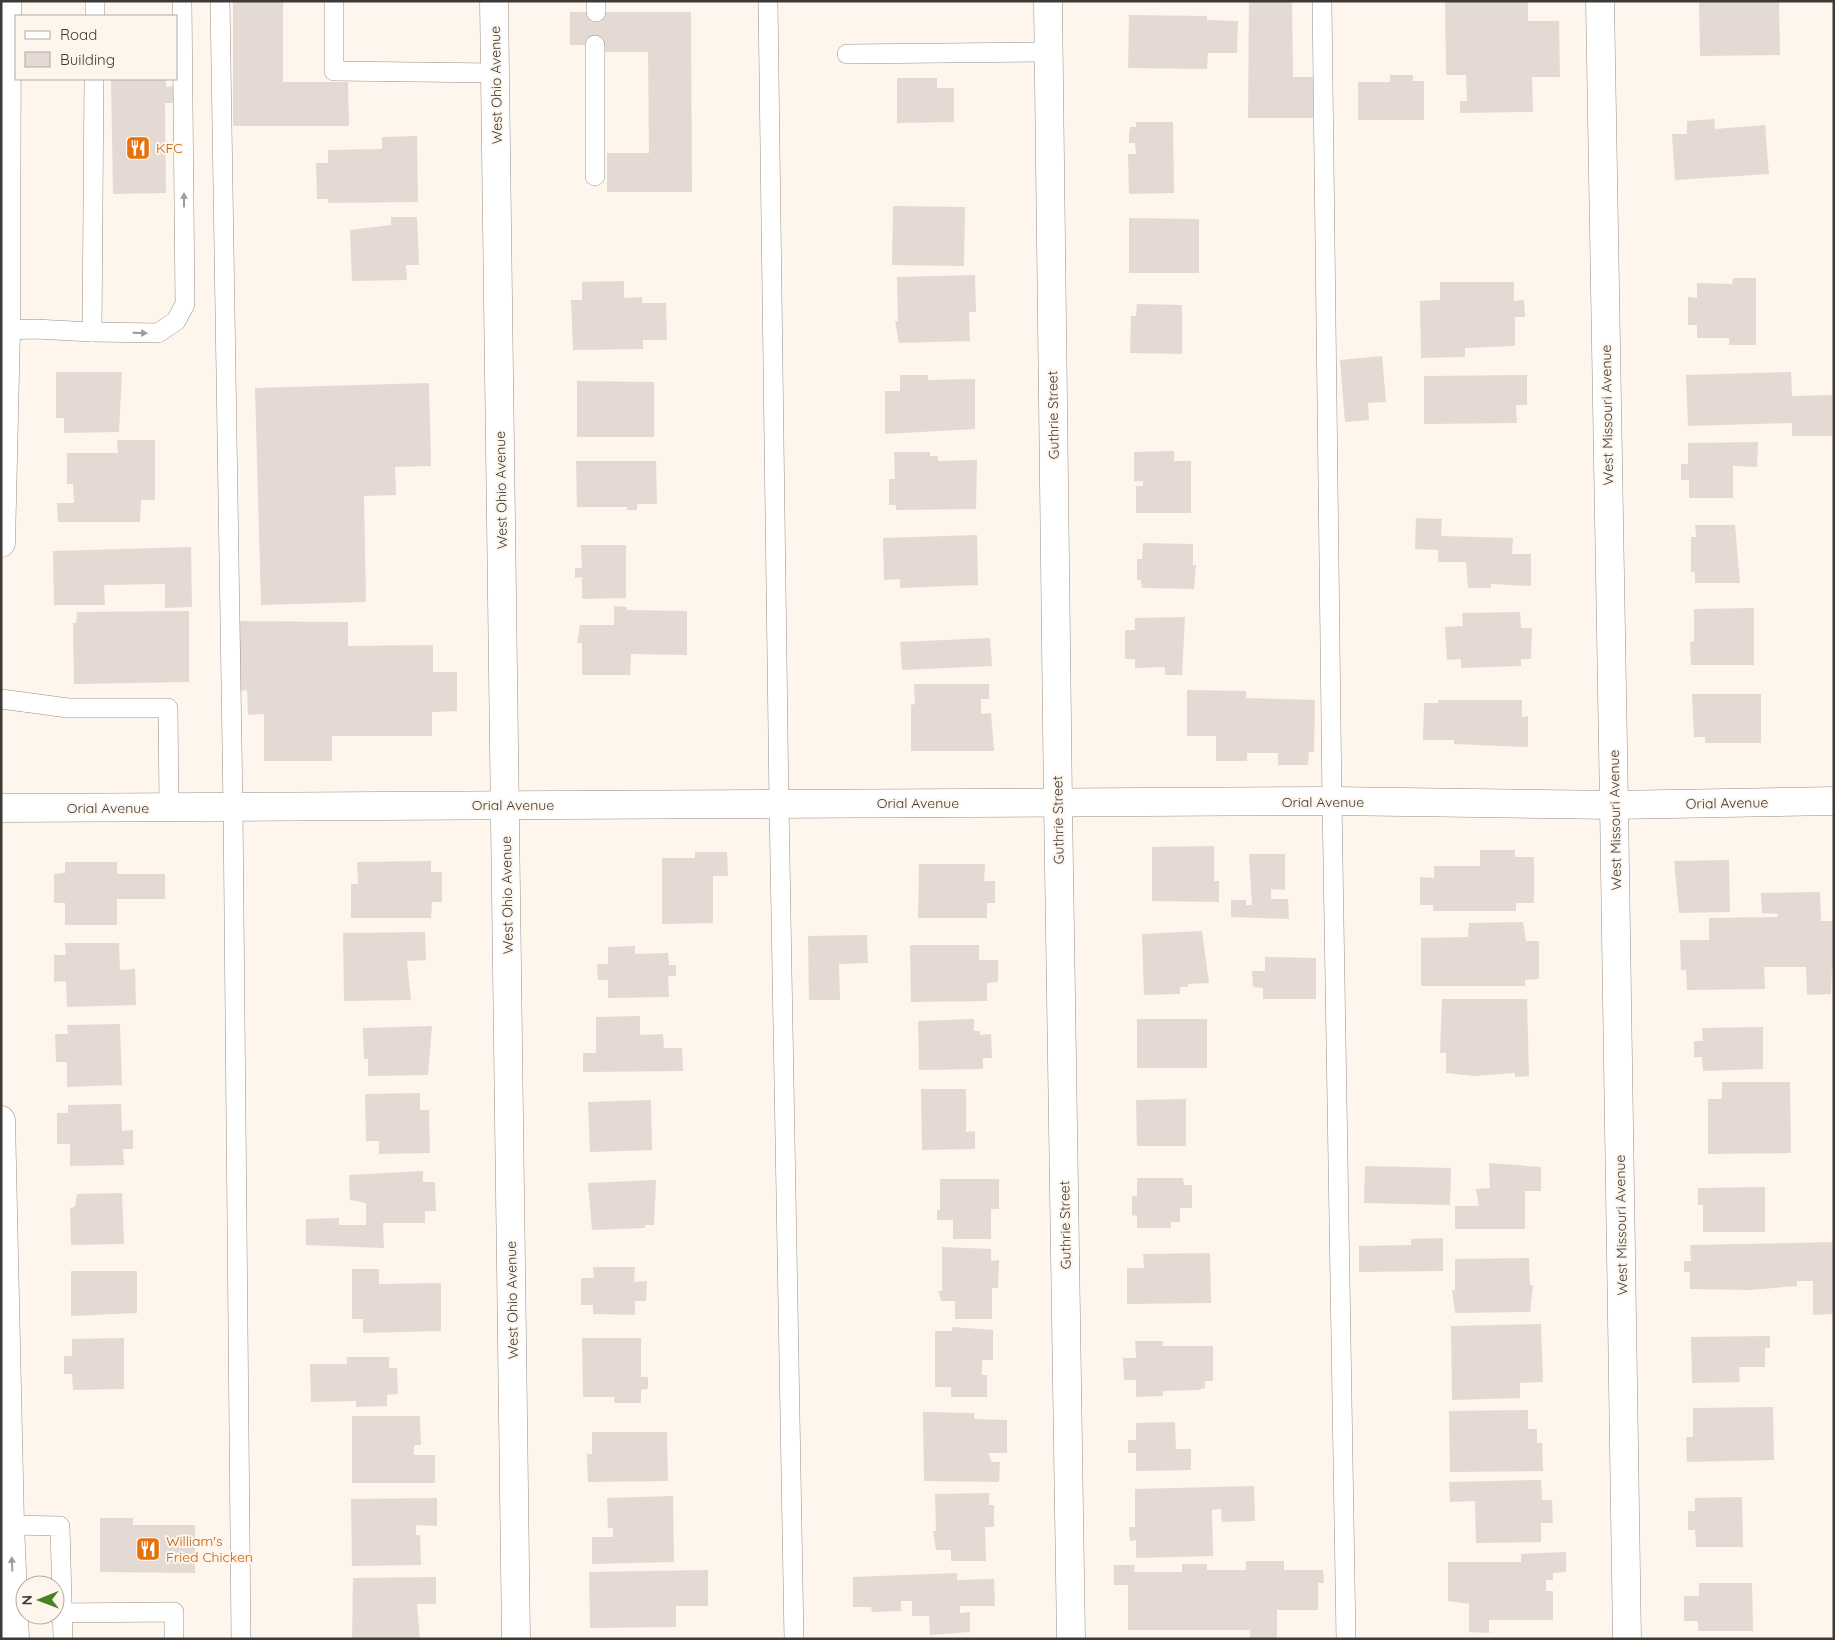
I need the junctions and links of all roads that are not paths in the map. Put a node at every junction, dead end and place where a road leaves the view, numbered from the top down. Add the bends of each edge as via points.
1 (7, 1) edge
2 (95, 1) edge
3 (182, 1) edge
4 (220, 1) edge
5 (334, 1) edge
6 (494, 1) edge
7 (768, 1) edge
8 (1048, 1) edge
9 (1322, 1) edge
10 (1600, 1) edge
11 (95, 15) edge
12 (595, 45) dead end
13 (1049, 52) junction
14 (847, 54) dead end
15 (495, 73) junction
16 (94, 80) edge
17 (595, 176) dead end
18 (6, 330) junction
19 (92, 332) junction
20 (1, 543) edge
21 (1, 699) edge
22 (1332, 801) junction
23 (1834, 801) edge
24 (1058, 803) junction
25 (779, 804) junction
26 (506, 805) junction
27 (1614, 805) junction
28 (169, 807) junction
29 (233, 807) junction
30 (1, 808) edge
31 (1, 1120) edge
32 (10, 1525) junction
33 (59, 1575) edge
34 (15, 1585) edge
35 (65, 1613) edge
36 (61, 1625) edge
37 (63, 1639) edge
38 (174, 1639) edge
39 (241, 1639) edge
40 (516, 1639) edge
41 (794, 1639) edge
42 (1071, 1639) edge
43 (1346, 1639) edge
44 (1627, 1639) edge

1 - 18 street
2 - 11 lane
19 -> 3 lane via 158,333 176,321 185,304
4 - 29 lane
5 - 15 lane via 334,71
6 - 15 street, West Ohio Avenue
7 - 25 lane
8 - 13 street, Guthrie Street
9 - 22 lane
10 - 27 street, West Missouri Avenue
12 - 17 lane
13 - 14 lane
13 - 24 street, Guthrie Street
15 - 26 street, West Ohio Avenue
16 - 19 lane
18 - 19 lane
18 - 20 street
21 - 28 lane via 68,708 168,708
22 - 24 street, Orial Avenue
22 - 27 street, Orial Avenue
22 - 43 lane
23 - 27 street, Orial Avenue
24 - 25 street, Orial Avenue
24 - 42 street, Guthrie Street
25 - 26 street, Orial Avenue
25 - 41 lane
26 - 29 street, Orial Avenue
26 - 40 street, West Ohio Avenue
27 - 44 street, West Missouri Avenue
28 - 29 street, Orial Avenue
28 - 30 street, Orial Avenue
29 - 39 lane
31 - 32 street
32 - 33 lane via 60,1526
34 -> 32 street
35 - 38 lane via 174,1612
36 - 37 lane

